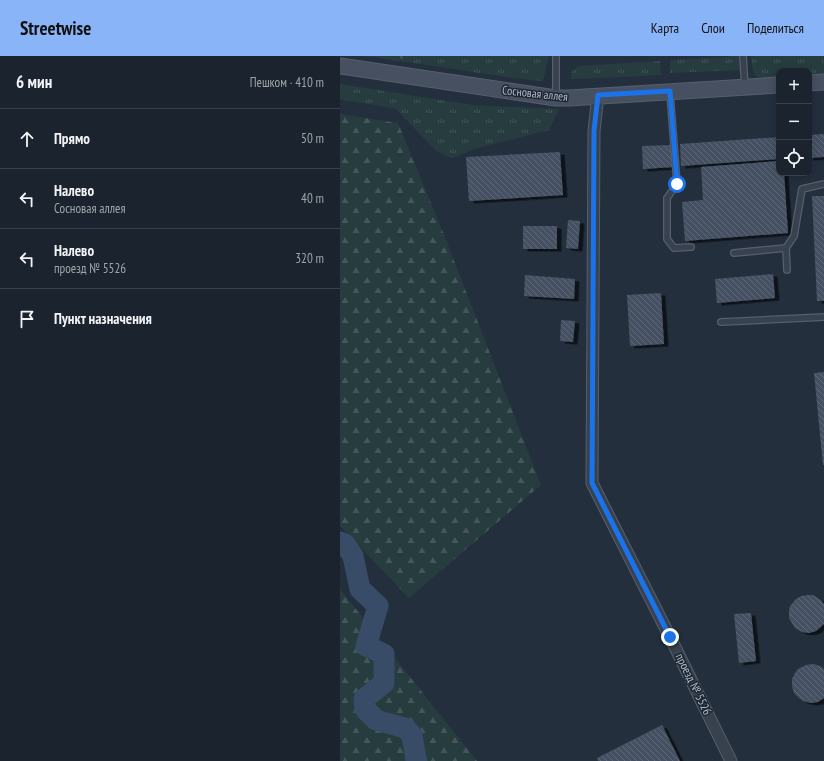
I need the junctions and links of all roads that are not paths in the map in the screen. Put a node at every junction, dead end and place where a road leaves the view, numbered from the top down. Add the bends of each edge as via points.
1 (556, 56) edge
2 (743, 56) edge
3 (340, 66) edge
4 (824, 82) edge
5 (812, 83) edge
6 (776, 85) edge
7 (746, 87) junction
8 (670, 91) junction
9 (598, 95) junction
10 (556, 98) junction
11 (824, 184) edge
12 (691, 247) dead end
13 (786, 248) junction
14 (734, 253) dead end
15 (787, 270) dead end
16 (824, 317) edge
17 (721, 322) dead end
18 (731, 761) edge

1 - 10 lane
2 - 7 lane
3 - 10 main road, Сосновая аллея
4 - 5 main road
6 - 7 main road, Сосновая аллея
7 - 8 main road, Сосновая аллея
8 - 9 main road, Сосновая аллея
8 - 12 lane via 677,184 667,198 667,239 674,248
9 - 10 main road, Сосновая аллея
9 - 18 street, проезд № 5526 via 594,131 592,483
11 - 13 lane via 802,189 794,236
13 - 14 lane
13 - 15 lane
16 - 17 lane

